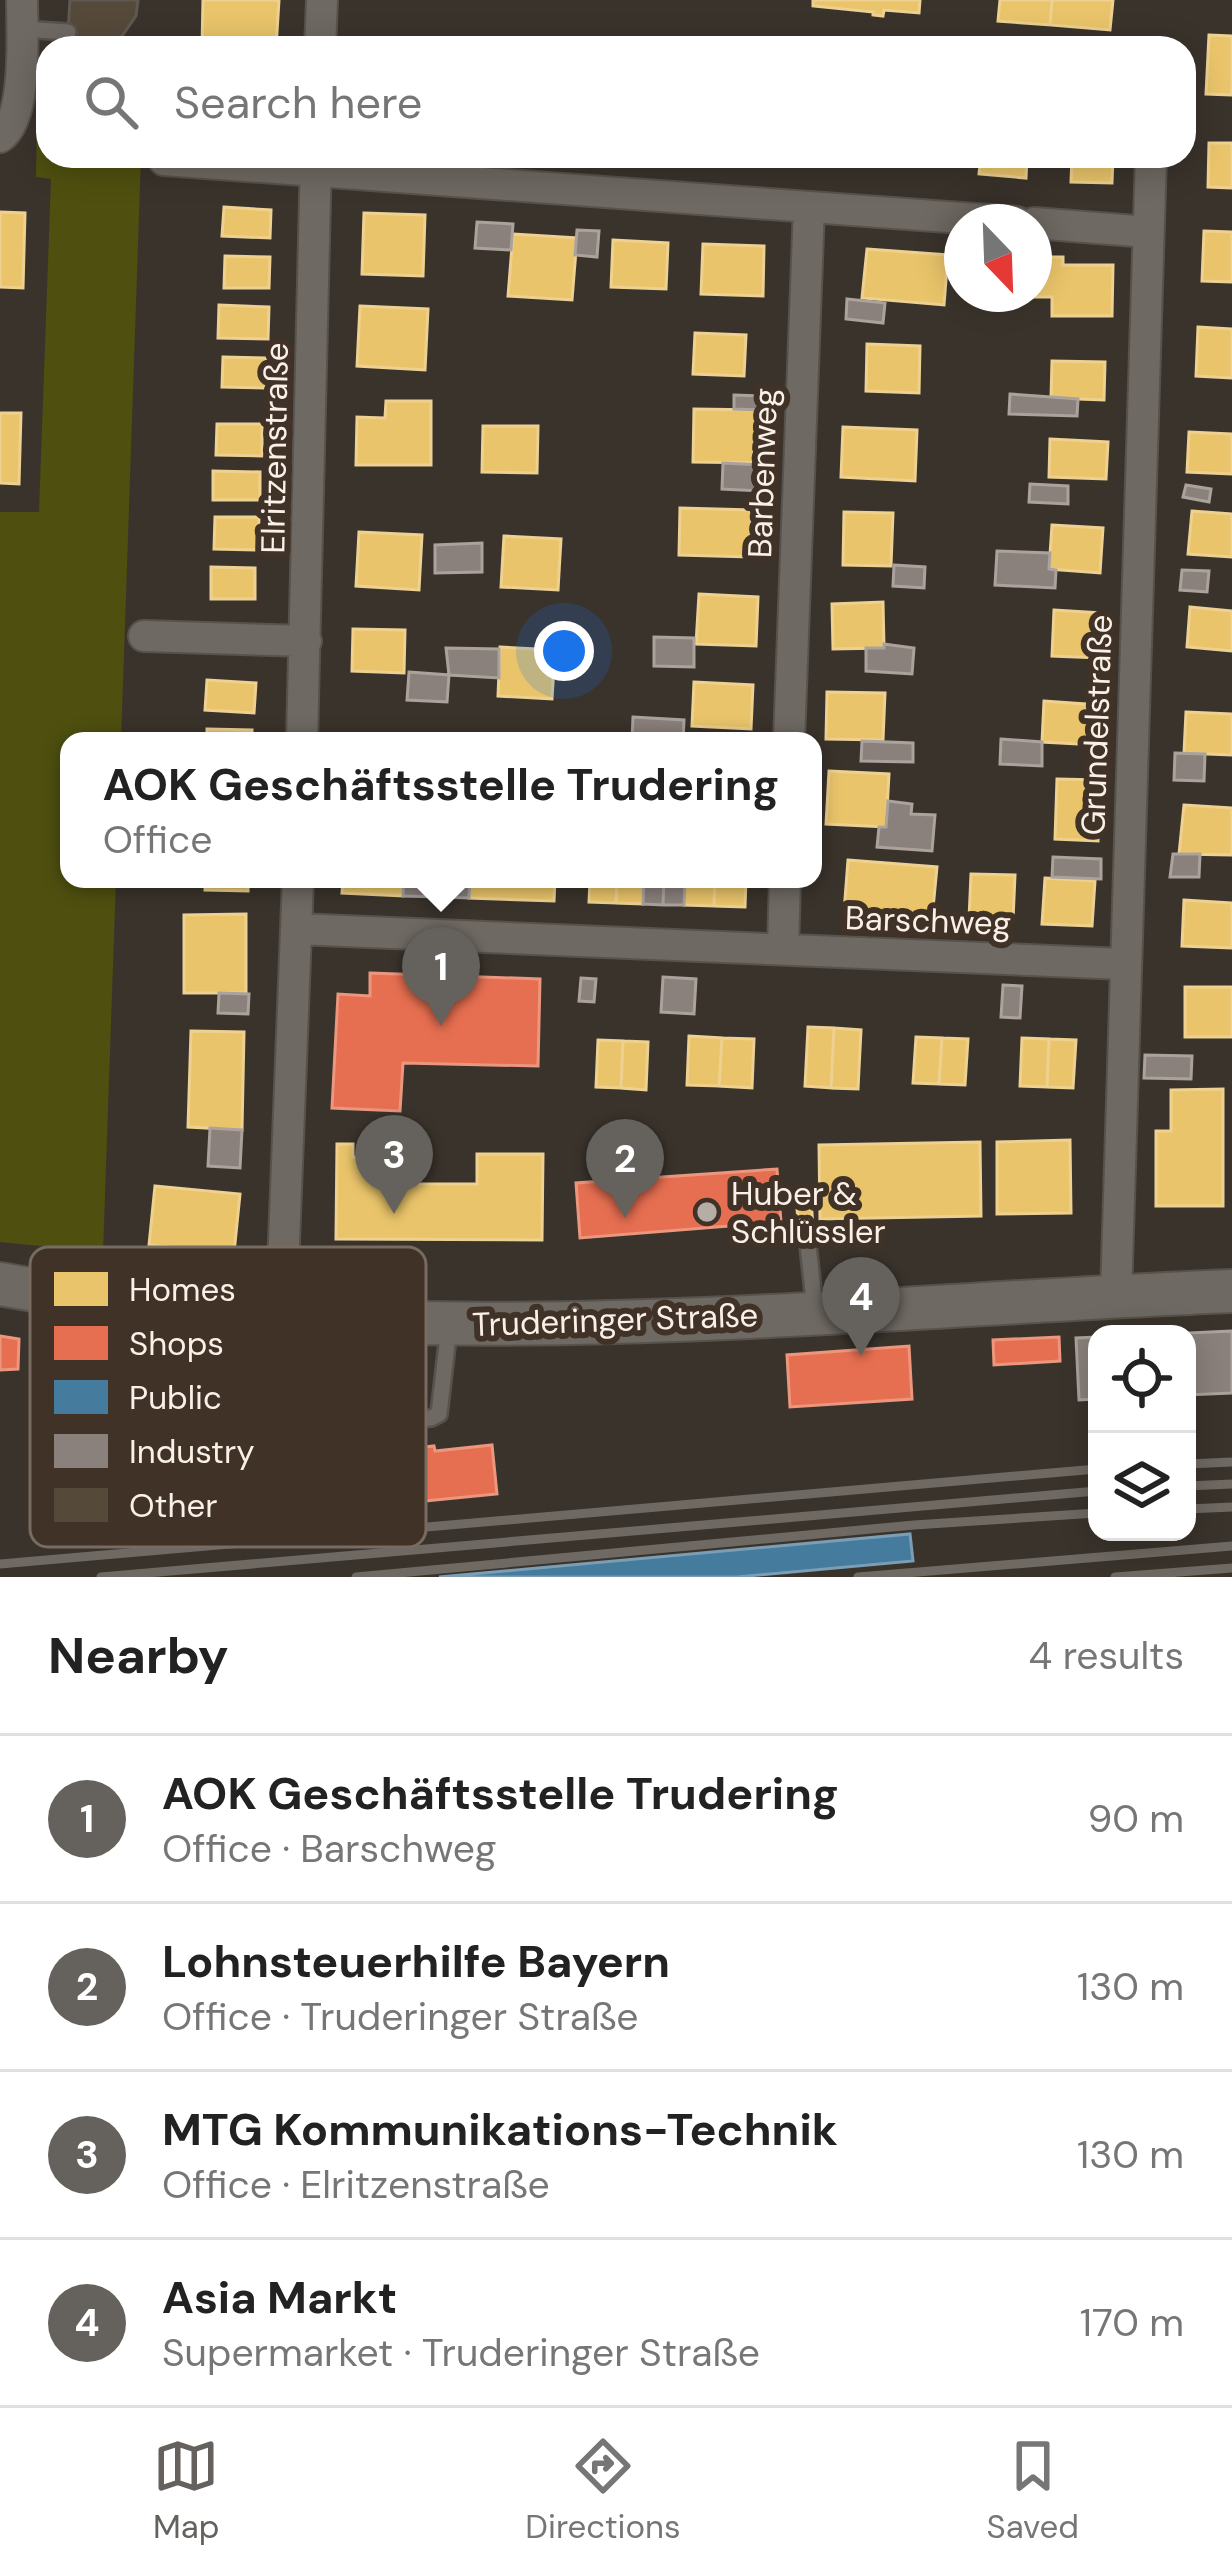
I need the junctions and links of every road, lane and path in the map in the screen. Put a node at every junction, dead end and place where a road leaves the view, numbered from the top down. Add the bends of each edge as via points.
1 (322, 0) edge
2 (22, 14) edge
3 (68, 32) dead end
4 (320, 36) edge
5 (0, 137) edge
6 (316, 168) edge
7 (362, 168) edge
8 (1151, 168) edge
9 (809, 207) junction
10 (944, 217) edge
11 (1052, 224) edge
12 (1148, 232) junction
13 (144, 636) dead end
14 (306, 641) junction
15 (302, 732) edge
16 (789, 732) edge
17 (298, 888) edge
18 (785, 888) edge
19 (297, 929) junction
20 (783, 950) junction
21 (1124, 964) junction
22 (806, 1227) dead end
23 (283, 1247) edge
24 (0, 1284) edge
25 (30, 1290) edge
26 (1232, 1291) edge
27 (1116, 1296) junction
28 (816, 1312) junction
29 (426, 1323) edge
30 (449, 1324) junction
31 (426, 1418) edge

1 - 4 street
2 - 3 lane
2 - 5 street via 18,115
6 - 14 street, Elritzenstraße
7 - 9 street
8 - 12 street, Grundelstraße
9 - 10 street
9 - 16 street, Barbenweg
11 - 12 street
12 - 21 street, Grundelstraße
13 - 14 street
14 - 15 street, Elritzenstraße
17 - 19 street
18 - 20 street
19 - 20 street, Barschweg
19 - 23 street
20 - 21 street, Barschweg
21 - 27 street, Grundelstraße
22 - 28 lane
24 - 25 street, Truderinger Straße
26 - 27 street, Truderinger Straße
27 - 28 street, Truderinger Straße
28 - 30 street, Truderinger Straße
29 - 30 street, Truderinger Straße
30 - 31 lane via 440,1414

